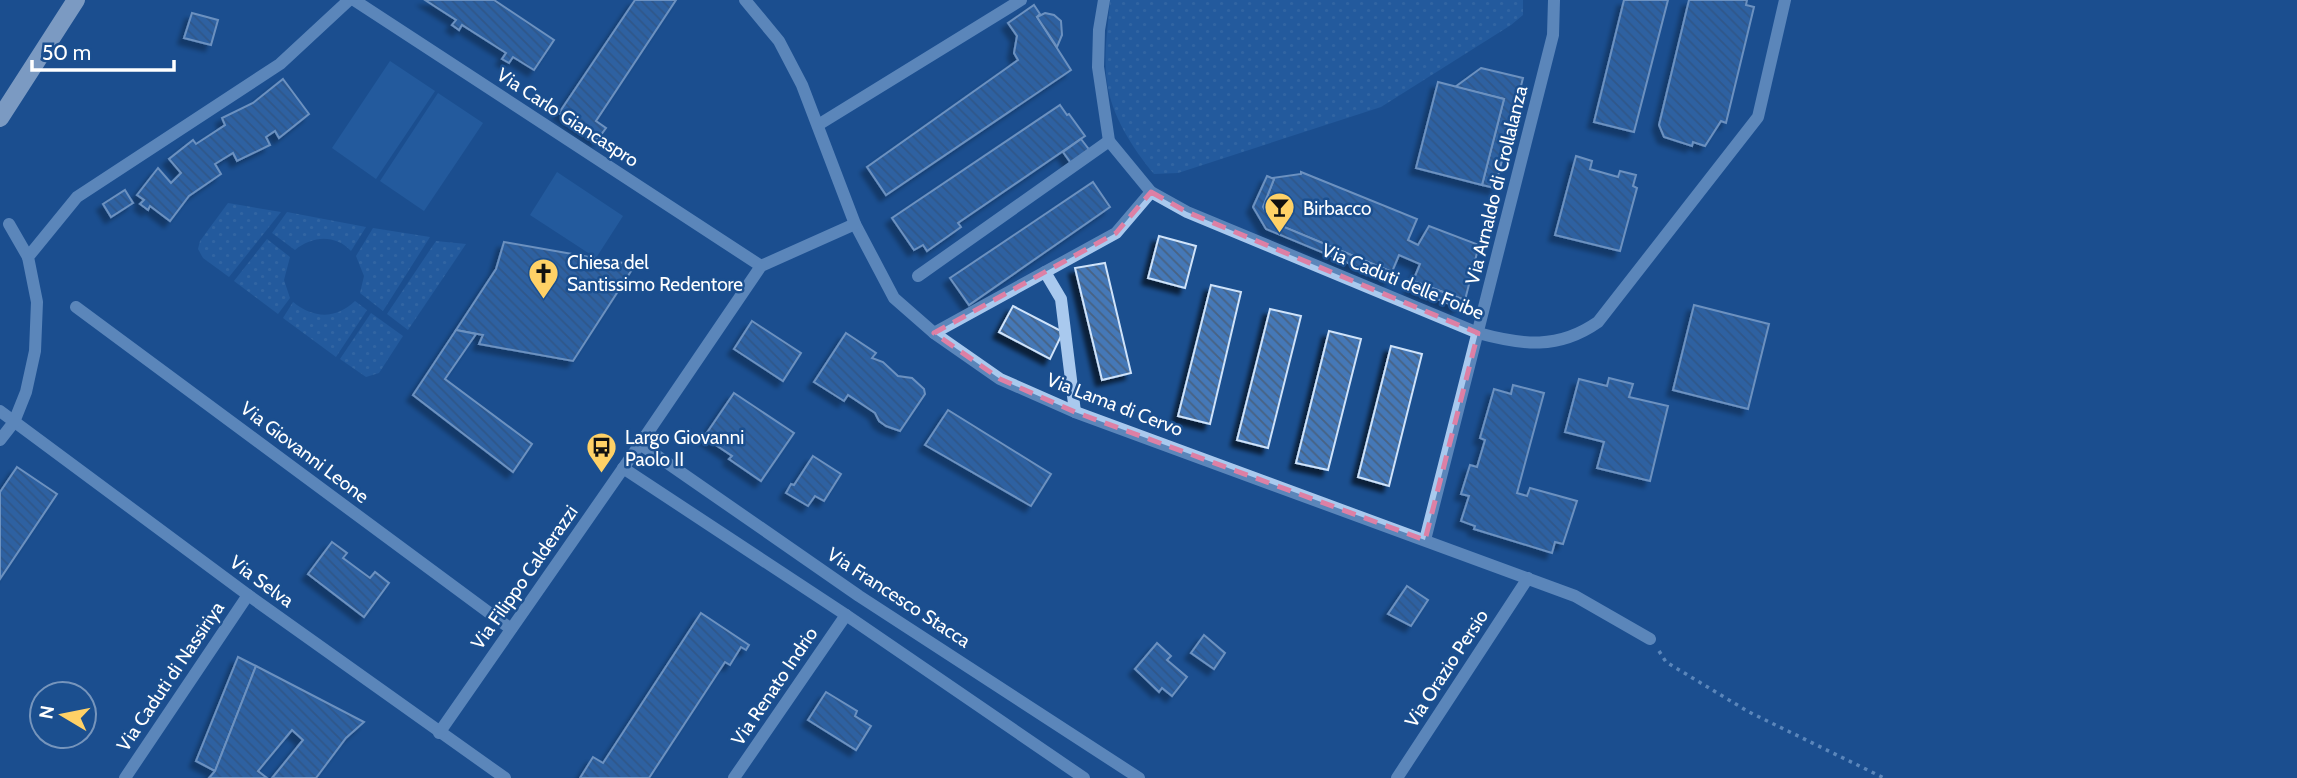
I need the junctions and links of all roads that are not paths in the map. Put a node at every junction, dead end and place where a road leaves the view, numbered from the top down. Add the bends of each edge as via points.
1 (76, 0) edge
2 (352, 0) edge
3 (745, 0) edge
4 (1021, 0) edge
5 (1104, 0) edge
6 (1554, 0) edge
7 (1785, 0) edge
8 (0, 118) edge
9 (818, 125) junction
10 (1109, 142) junction
11 (1151, 192) junction
12 (9, 224) dead end
13 (855, 224) junction
14 (28, 257) junction
15 (761, 265) junction
16 (1045, 272) junction
17 (918, 276) dead end
18 (76, 307) dead end
19 (934, 333) junction
20 (1478, 333) junction
21 (0, 411) edge
22 (1075, 412) junction
23 (14, 422) junction
24 (0, 440) edge
25 (640, 444) junction
26 (623, 468) junction
27 (1425, 540) junction
28 (1528, 578) junction
29 (248, 595) junction
30 (846, 615) junction
31 (511, 629) junction
32 (1650, 639) road end
33 (439, 733) junction
34 (1080, 777) edge
35 (125, 778) edge
36 (505, 778) edge
37 (734, 778) edge
38 (1139, 778) edge
39 (1397, 778) edge

1 - 8 main road
2 - 14 street via 280,64 77,197
2 - 15 street, Via Carlo Giancaspro
3 - 9 street, Via Lama di Cervo via 779,41
4 - 9 street
5 - 10 street via 1098,67
6 - 20 street, Via Arnaldo di Crollalanza via 1553,35
7 - 20 street, Via Caduti delle Foibe via 1758,117 1598,322 1583,333 1546,344
9 - 13 street, Via Lama di Cervo
10 - 11 street, Via Caduti delle Foibe
10 - 17 street
11 - 16 street via 1116,233
11 - 20 street, Via Caduti delle Foibe via 1187,212
12 - 14 street
13 - 15 street
13 - 19 street, Via Lama di Cervo via 894,298
14 - 23 street via 37,302 35,351
15 - 25 street
16 - 19 street
16 - 22 street via 1061,299
18 - 31 street, Via Giovanni Leone
19 - 22 street, Via Lama di Cervo via 1000,379
20 - 27 street, Via Arnaldo di Crollalanza
21 - 23 street, Via Selva
22 - 27 street, Via Lama di Cervo
23 - 24 street
23 - 29 street, Via Selva
25 - 26 street, Via Filippo Calderazzi
25 - 38 street, Via Francesco Stacca via 859,596
26 - 30 street
26 - 31 street, Via Filippo Calderazzi
27 - 28 street, Via Lama di Cervo
28 - 32 street, Via Lama di Cervo via 1574,596
28 - 39 street, Via Orazio Persio
29 - 33 street, Via Selva
29 - 35 street, Via Caduti di Nassiriya
30 - 34 street
30 - 37 street, Via Renato Indrio
31 - 33 street, Via Filippo Calderazzi
33 - 36 street, Via Selva

